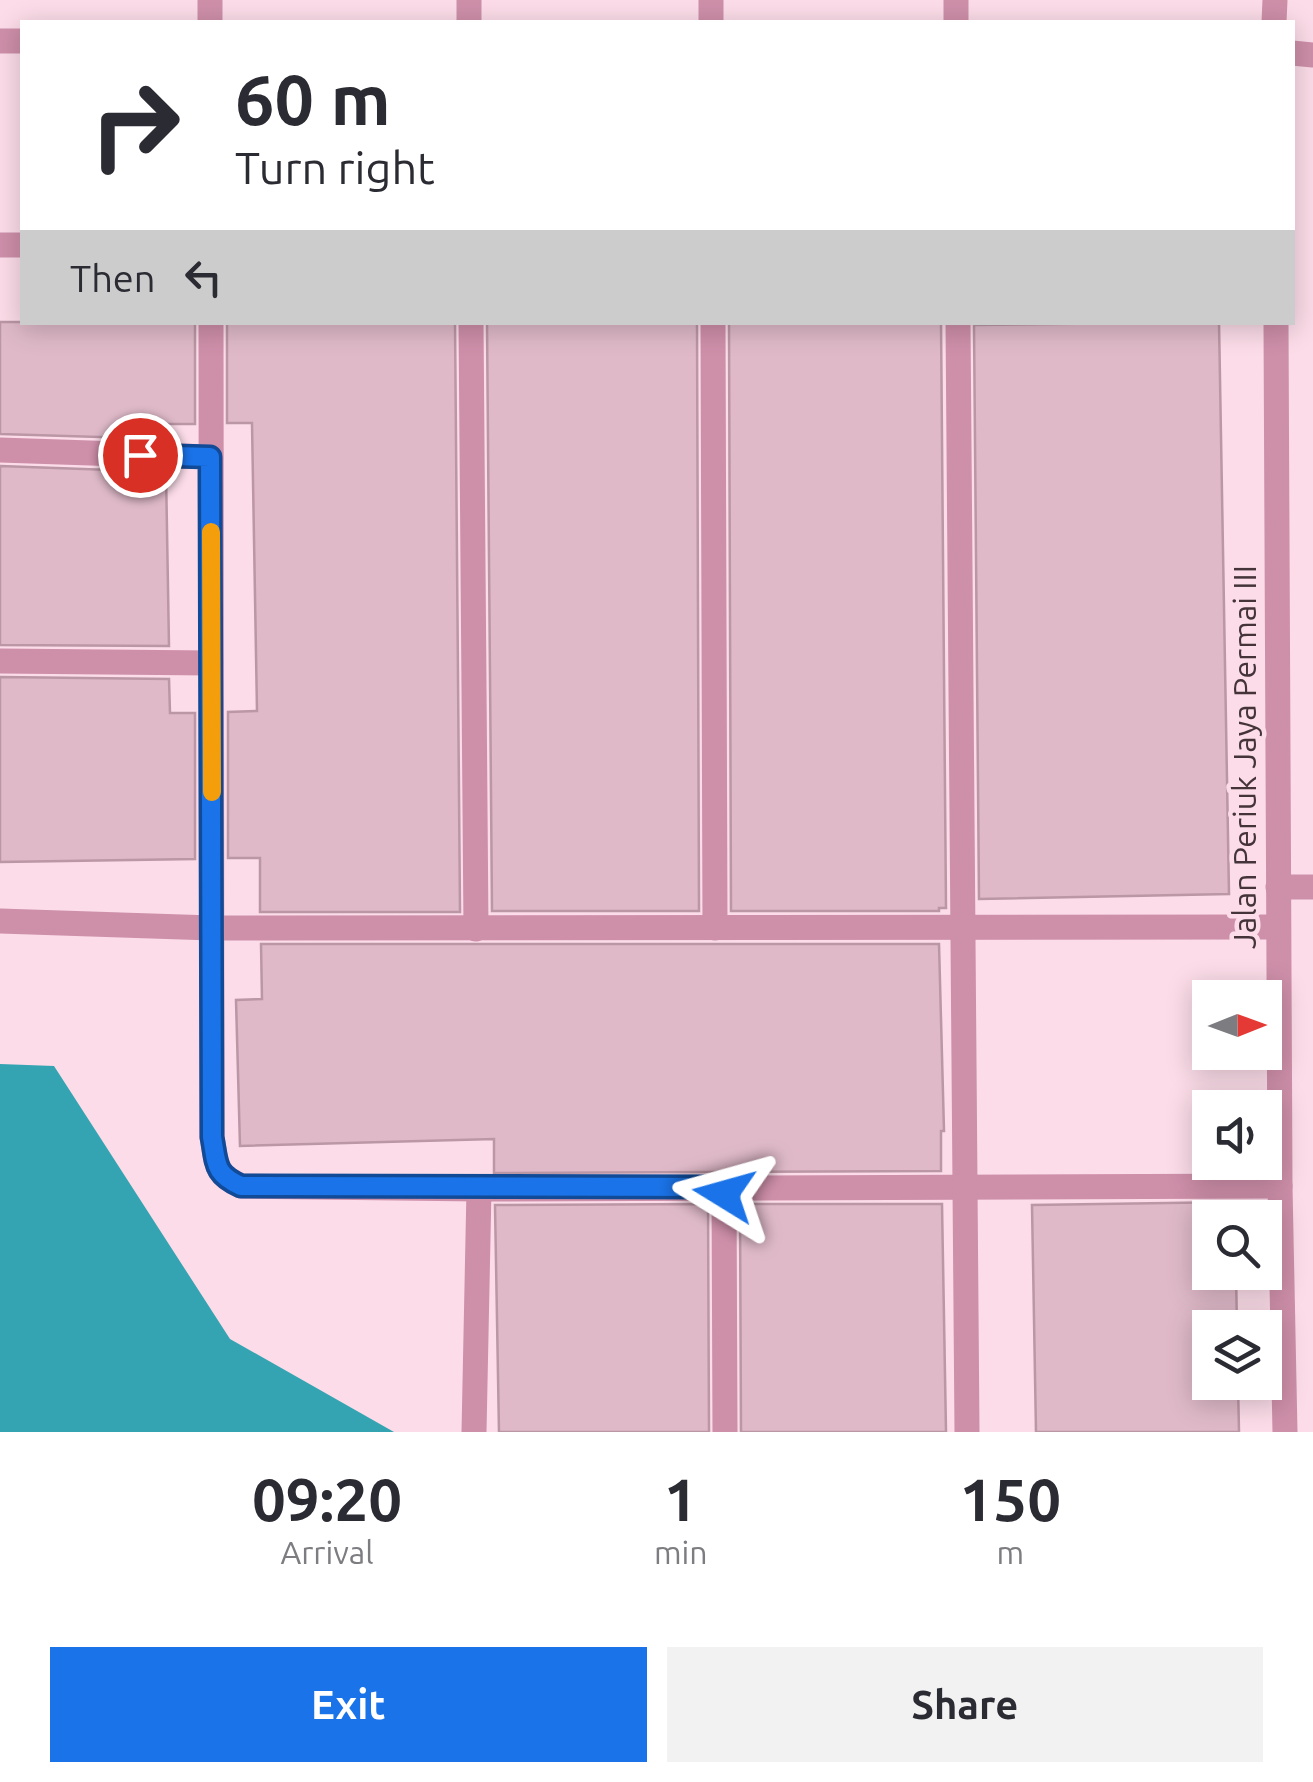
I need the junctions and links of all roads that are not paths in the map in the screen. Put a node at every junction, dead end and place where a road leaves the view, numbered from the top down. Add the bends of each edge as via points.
1 (210, 325) edge
2 (471, 325) edge
3 (713, 325) edge
4 (958, 325) edge
5 (1276, 325) edge
6 (0, 450) edge
7 (210, 457) junction
8 (0, 661) edge
9 (211, 662) junction
10 (1278, 887) junction
11 (1313, 887) edge
12 (0, 921) edge
13 (1278, 927) junction
14 (212, 928) junction
15 (476, 928) junction
16 (716, 928) junction
17 (962, 928) junction
18 (1280, 1186) junction
19 (724, 1187) junction
20 (964, 1187) junction
21 (479, 1188) junction
22 (474, 1432) edge
23 (725, 1432) edge
24 (967, 1432) edge
25 (1285, 1432) edge

1 - 7 street
2 - 15 street
3 - 16 street
4 - 17 street
5 - 10 street, Jalan Periuk Jaya Permai III
6 - 7 street
7 - 9 street
8 - 9 street
9 - 14 street
10 - 11 street
10 - 13 street, Jalan Periuk Jaya Permai III
12 - 14 street
13 - 17 street
13 - 18 street, Jalan Periuk Jaya Permai III
14 - 15 street
14 - 21 street via 212,1137 226,1180 241,1186
15 - 16 street
16 - 17 street
17 - 20 street
18 - 20 street
18 - 25 street, Jalan Periuk Jaya Permai III
19 - 20 street
19 - 21 street
19 - 23 street
20 - 24 street
21 - 22 street

